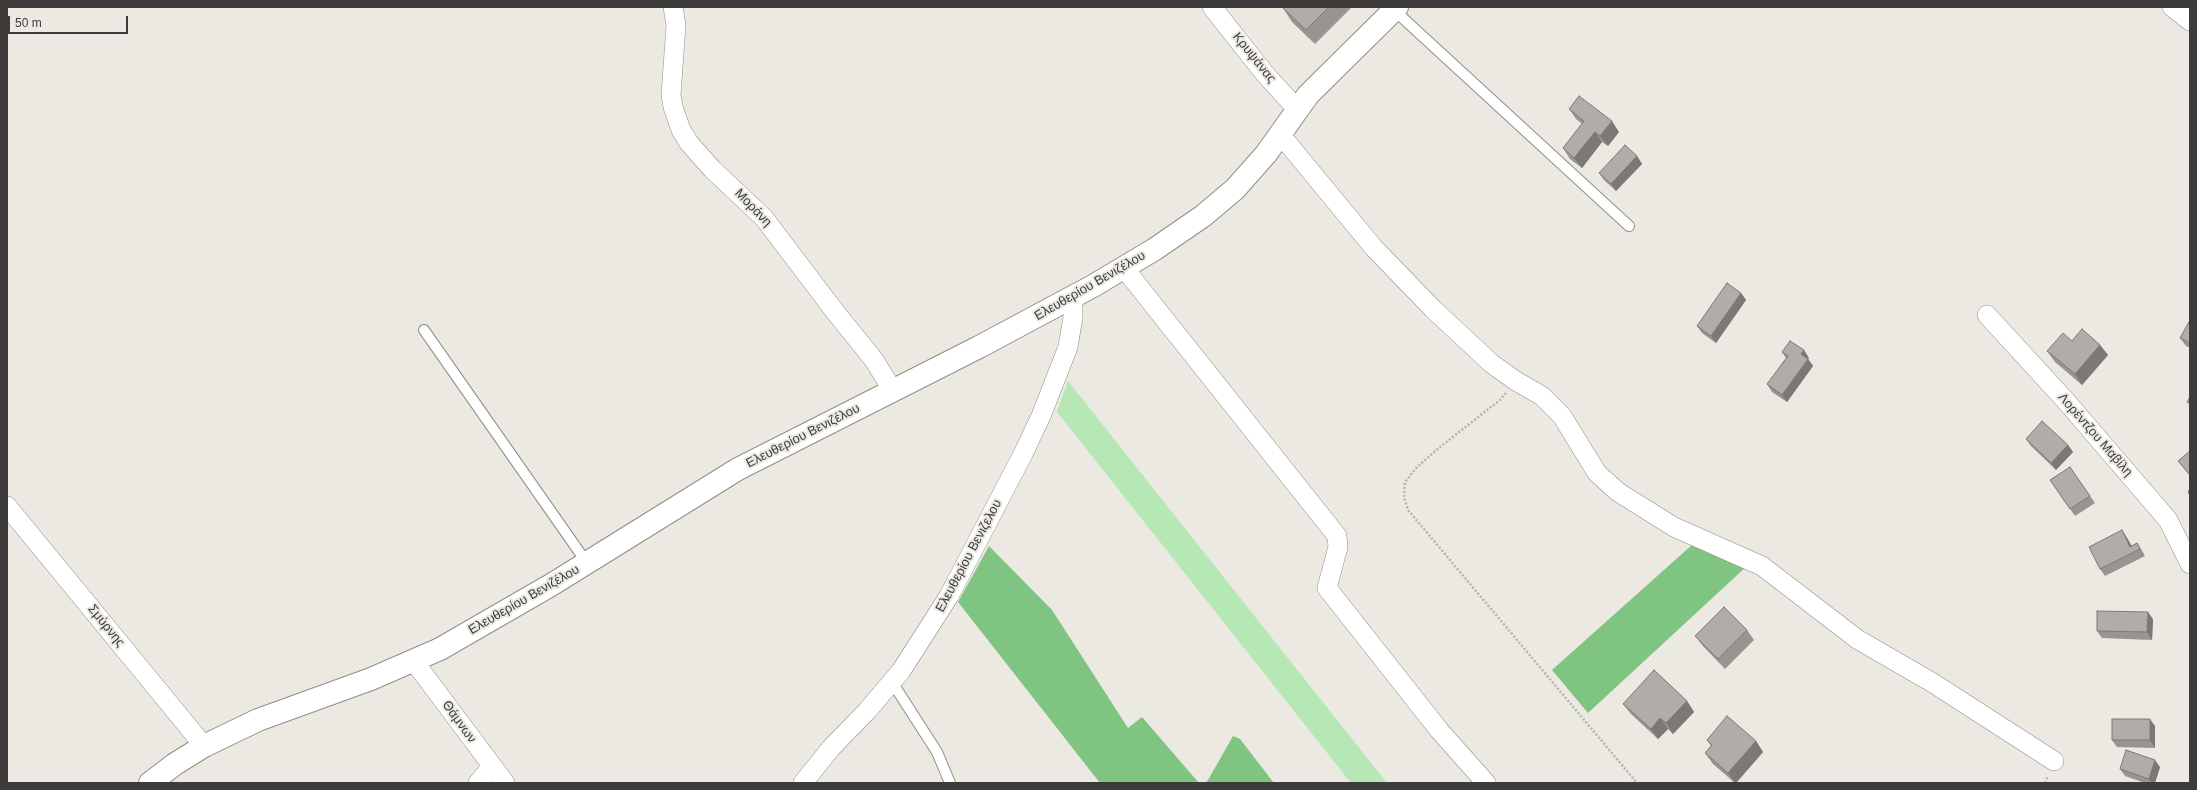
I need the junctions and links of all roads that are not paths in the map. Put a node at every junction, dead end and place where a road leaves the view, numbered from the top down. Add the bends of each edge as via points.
1 (673, 7) edge
2 (1212, 7) edge
3 (2172, 7) edge
4 (1395, 8) edge
5 (2190, 21) edge
6 (1297, 109) junction
7 (1280, 134) junction
8 (1629, 226) dead end
9 (1124, 268) junction
10 (1073, 296) junction
11 (1987, 315) dead end
12 (424, 330) dead end
13 (894, 391) junction
14 (7, 506) edge
15 (587, 563) junction
16 (2190, 564) edge
17 (414, 660) junction
18 (892, 682) junction
19 (204, 746) junction
20 (2054, 761) dead end
21 (492, 766) junction
22 (150, 783) edge
23 (478, 783) edge
24 (505, 783) edge
25 (803, 783) edge
26 (950, 783) edge
27 (1486, 783) edge

1 - 13 street, Μοράνη via 676,26 671,95 681,130 712,169 764,218 874,360
2 - 6 street, Κρυψάνας via 1265,74
3 - 5 street
4 - 6 main road, Ελευθερίου Βενιζέλου via 1321,80
4 - 8 lane
6 - 7 main road, Ελευθερίου Βενιζέλου
7 - 9 main road, Ελευθερίου Βενιζέλου via 1258,165 1222,201 1180,233
7 - 20 street via 1374,248 1461,336 1492,364 1542,396 1562,416 1597,473 1618,492 1674,527 1762,566 1857,639 1933,683
9 - 10 main road, Ελευθερίου Βενιζέλου
9 - 27 street via 1337,536 1338,547 1327,588 1440,730
10 - 13 main road, Ελευθερίου Βενιζέλου
10 - 18 street, Ελευθερίου Βενιζελου via 1073,317 1068,347 1023,454 949,596 917,649
11 - 16 street, Λορέντζου Μαβίλη via 2066,400 2168,520
12 - 15 lane
13 - 15 main road, Ελευθερίου Βενιζέλου via 738,469
14 - 19 street, Σμύρνης
15 - 17 main road, Ελευθερίου Βενιζέλου via 454,641
17 - 19 main road, Ελευθερίου Βενιζέλου via 371,679 258,720
17 - 21 street, Θάμνων
18 - 25 street, Ελευθερίου Βενιζελου via 851,730 831,748
18 - 26 lane via 937,752
19 - 22 main road, Ελευθερίου Βενιζέλου
21 - 23 street
21 - 24 street, Θάμνων

